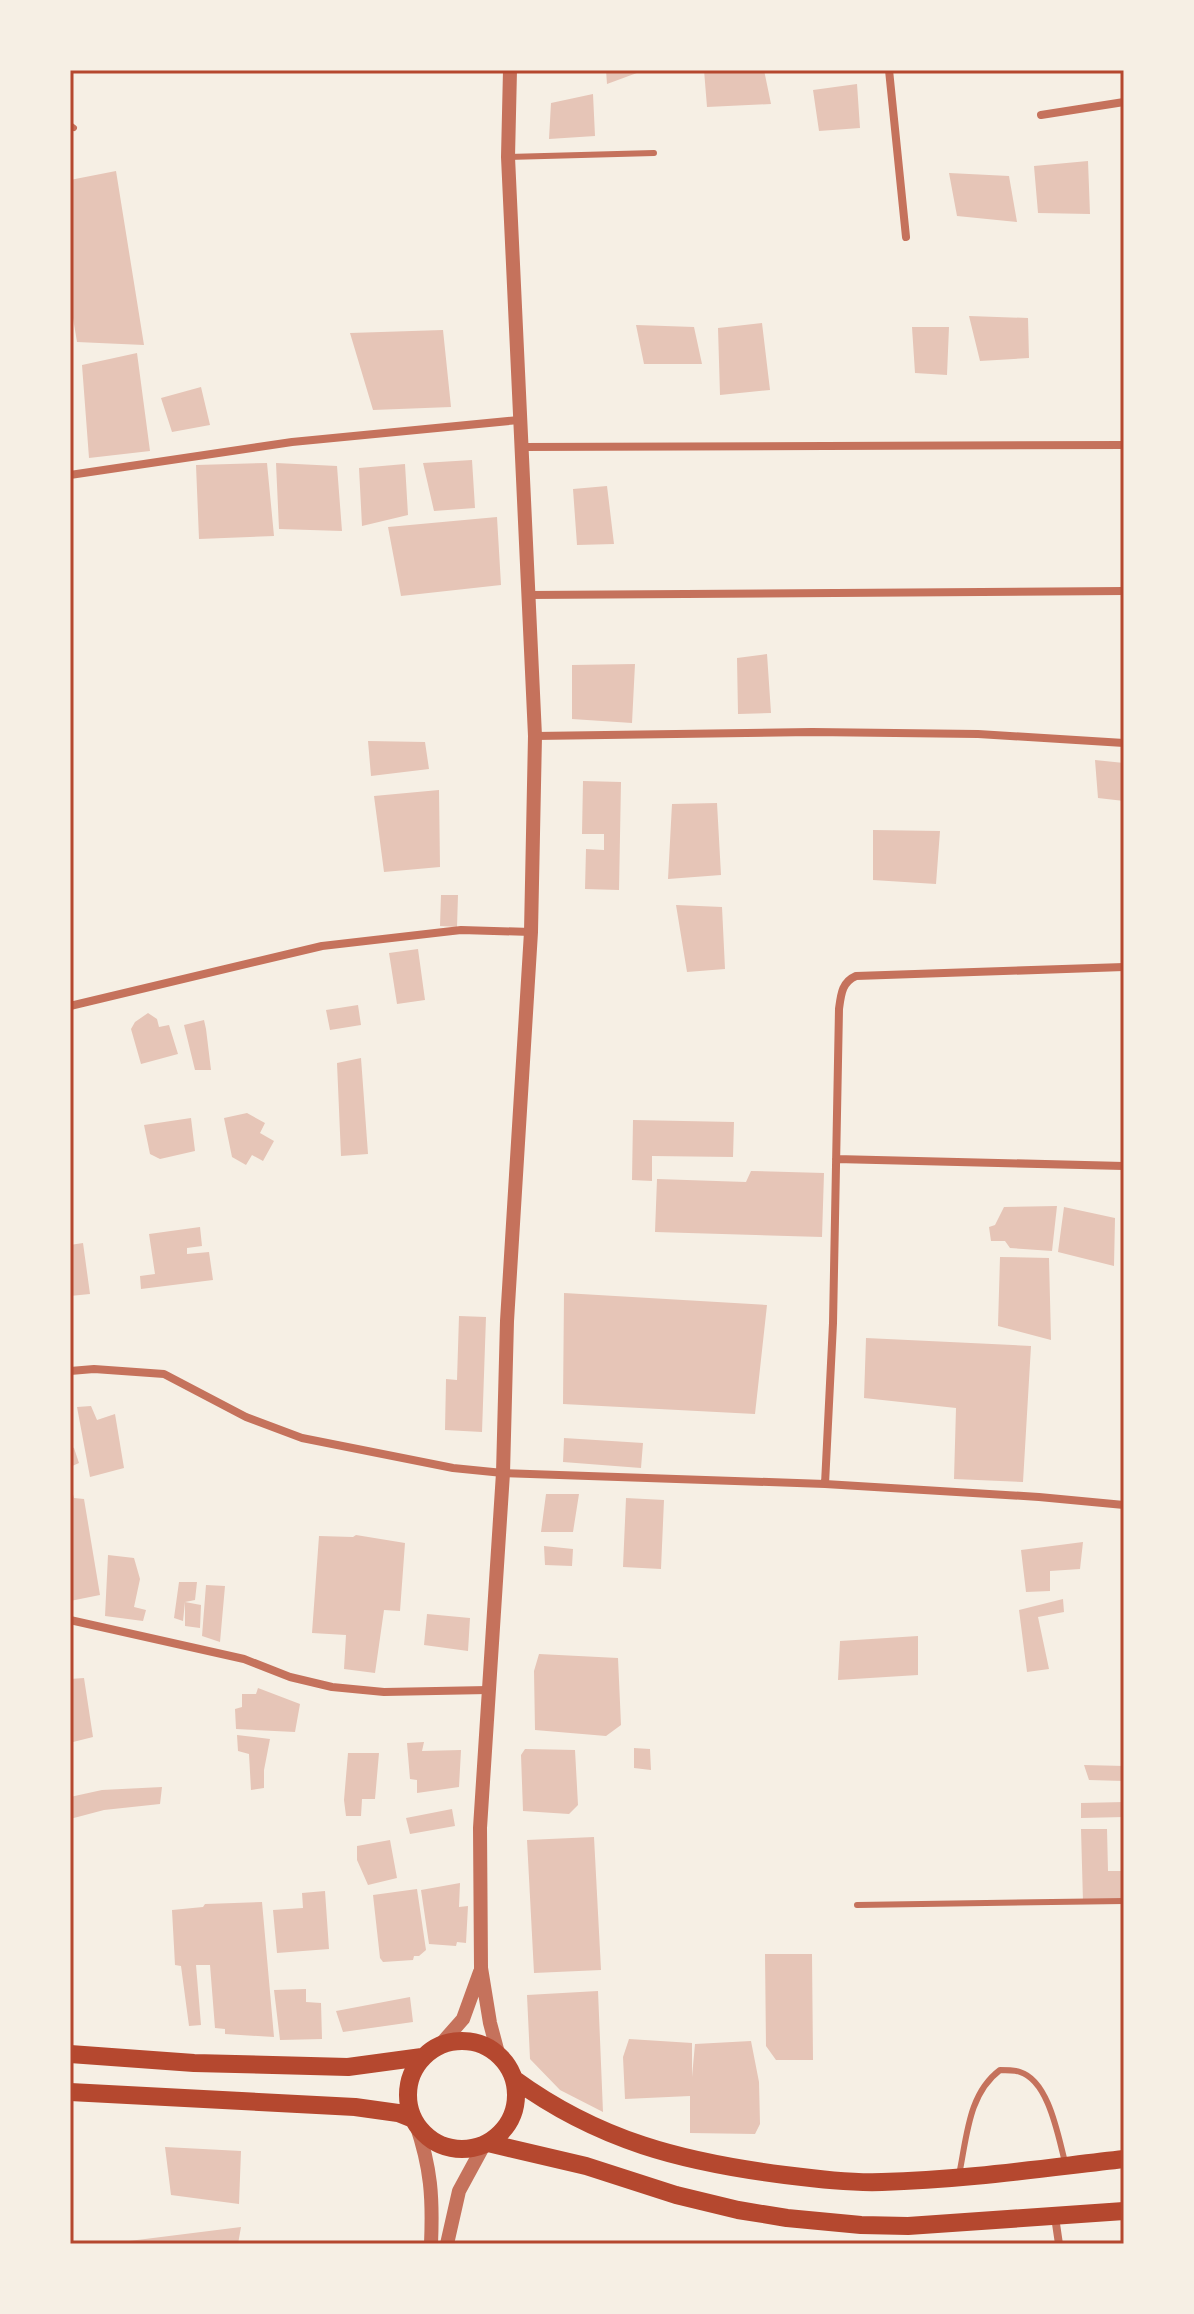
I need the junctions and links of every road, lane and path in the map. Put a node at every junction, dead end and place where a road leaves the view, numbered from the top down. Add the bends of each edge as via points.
1 (510, 70) edge
2 (889, 70) edge
3 (1124, 102) edge
4 (1041, 115) dead end
5 (654, 153) dead end
6 (508, 157) junction
7 (906, 237) dead end
8 (519, 420) junction
9 (1124, 445) edge
10 (522, 447) junction
11 (70, 475) edge
12 (1124, 591) edge
13 (528, 595) junction
14 (535, 736) junction
15 (1124, 743) edge
16 (531, 932) junction
17 (1124, 967) edge
18 (70, 1006) edge
19 (836, 1159) junction
20 (1124, 1166) edge
21 (70, 1371) edge
22 (503, 1473) junction
23 (825, 1484) junction
24 (1124, 1505) edge
25 (70, 1620) edge
26 (488, 1690) junction
27 (1124, 1901) edge
28 (857, 1905) dead end
29 (481, 1968) junction
30 (441, 2044) junction
31 (498, 2053) junction
32 (70, 2054) edge
33 (422, 2057) junction
34 (514, 2079) junction
35 (70, 2092) edge
36 (414, 2122) junction
37 (486, 2144) junction
38 (1124, 2159) edge
39 (1066, 2165) junction
40 (958, 2176) junction
41 (1124, 2211) edge
42 (1055, 2216) junction
43 (431, 2244) edge
44 (447, 2244) edge
45 (1059, 2244) edge

1 - 6 street
2 - 7 street
3 - 4 street
5 - 6 lane
6 - 8 street
8 - 10 street
8 - 11 street via 292,442
9 - 10 street
10 - 13 street
12 - 13 street
13 - 14 street
14 - 15 street via 812,732
14 - 16 street
16 - 18 street via 461,930 322,946
16 - 22 street
17 - 19 street via 848,980 839,1009
19 - 20 street
19 - 23 street
21 - 22 street via 164,1374 246,1417 302,1438
22 - 23 street
22 - 26 street
23 - 24 street
25 - 26 street via 244,1659 332,1687
26 - 29 street via 480,1828
27 - 28 lane
29 - 30 street via 467,2011
29 - 31 street
30 - 31 main road via 471,2041
30 - 33 main road
31 - 34 main road
32 - 33 main road via 348,2067
33 - 36 main road via 407,2093
34 - 37 main road via 517,2094 509,2122
34 - 40 main road via 610,2135 693,2161 842,2180
35 - 36 main road via 355,2107 398,2113
36 - 37 main road via 446,2147
36 - 43 street via 430,2168
37 - 42 main road via 586,2166 676,2195 787,2218 908,2226
37 - 44 street via 459,2191
38 - 39 main road
39 - 40 main road
39 - 40 lane via 1046,2098 1022,2072 1000,2070 976,2097
41 - 42 main road
42 - 45 street

